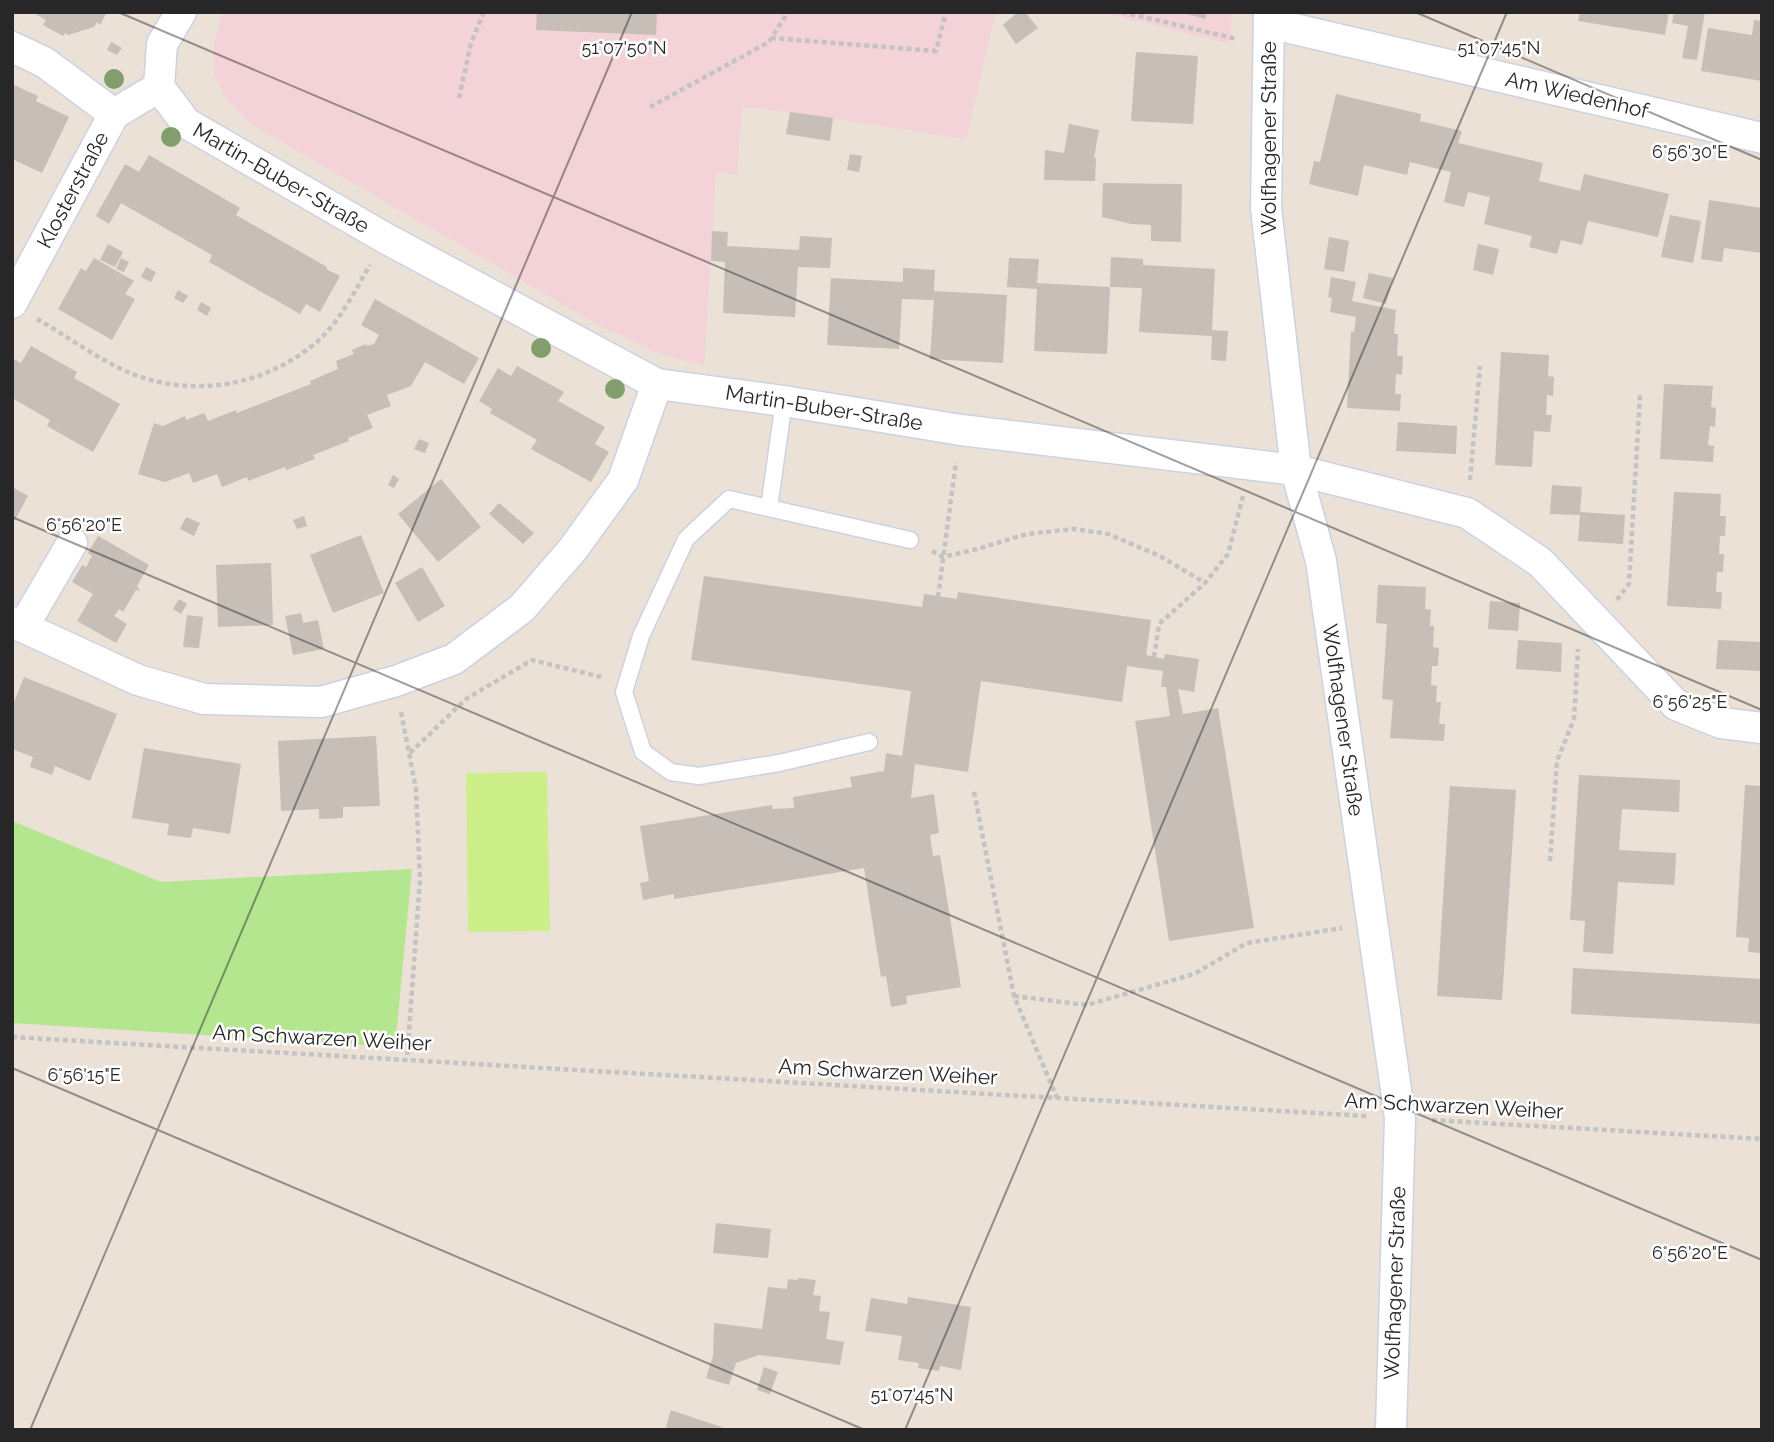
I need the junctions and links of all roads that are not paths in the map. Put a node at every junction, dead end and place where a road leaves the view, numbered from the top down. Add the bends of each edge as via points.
1 (181, 12) edge
2 (1269, 27) edge
3 (12, 47) edge
4 (159, 87) junction
5 (114, 114) junction
6 (1762, 138) edge
7 (24, 310) edge
8 (657, 384) junction
9 (784, 401) junction
10 (1296, 470) junction
11 (769, 508) junction
12 (910, 540) dead end
13 (72, 543) dead end
14 (17, 625) edge
15 (1762, 728) edge
16 (869, 742) dead end
17 (1391, 1430) edge

1 - 4 street via 162,44
2 - 6 street, Am Wiedenhof
2 - 10 street, Wolfhagener Straße via 1266,208
3 - 5 street via 44,62
4 - 5 street
4 - 8 street, Martin-Buber-Straße via 186,123 385,238
5 - 7 street, Klosterstraße
8 - 9 street, Martin-Buber-Straße
8 - 14 street via 623,480 522,608 454,659 396,681 321,702 204,699 138,680
9 - 10 street, Martin-Buber-Straße via 961,430
9 - 11 lane
10 - 15 street, Martin-Buber-Straße via 1467,513 1540,562 1676,705 1721,723
10 - 17 street, Wolfhagener Straße via 1321,561 1400,1118
11 - 12 lane
11 - 16 lane via 729,499 686,539 641,636 624,692 643,752 671,772 699,776 779,764
13 - 14 street

